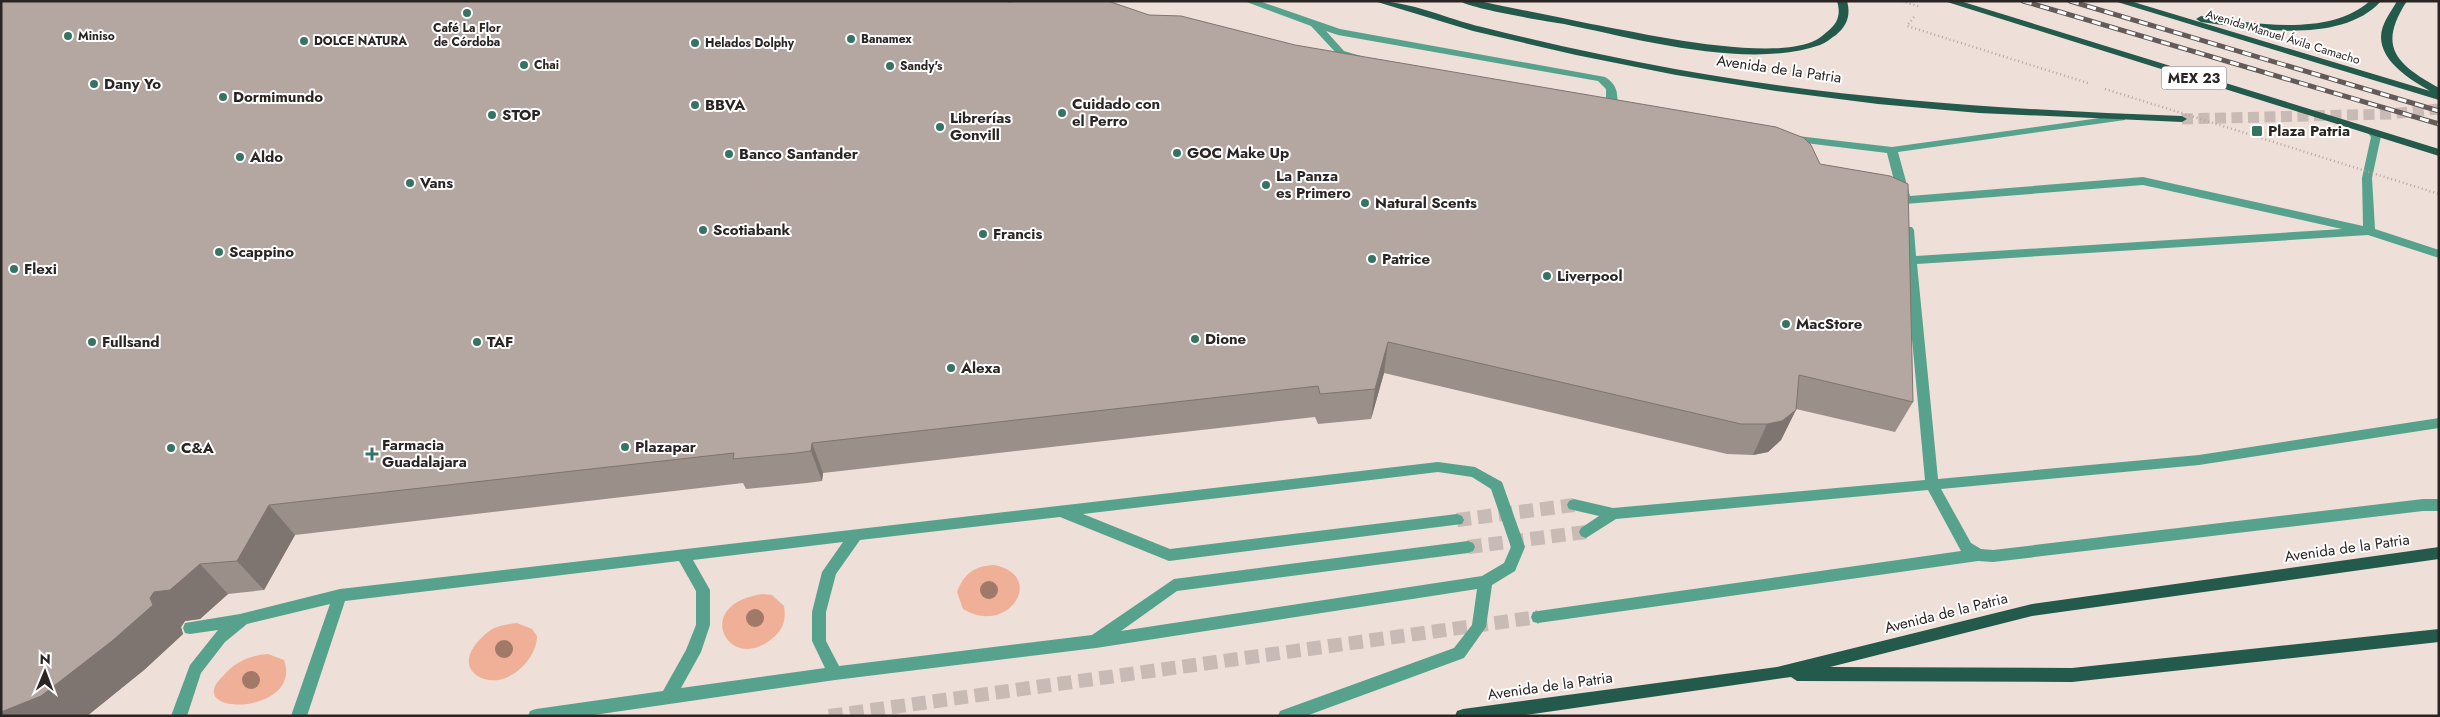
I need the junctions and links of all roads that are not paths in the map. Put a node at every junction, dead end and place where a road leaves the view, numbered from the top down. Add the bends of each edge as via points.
1 (1249, 1) edge
2 (1379, 1) edge
3 (1465, 1) edge
4 (1842, 1) edge
5 (1949, 1) edge
6 (2119, 1) edge
7 (2376, 1) edge
8 (2402, 1) edge
9 (2150, 10) junction
10 (1314, 24) junction
11 (1370, 59) edge
12 (2439, 92) edge
13 (2439, 97) edge
14 (2121, 118) junction
15 (2182, 119) tunnel mouth
16 (1607, 123) edge
17 (2373, 133) junction
18 (1779, 137) edge
19 (1892, 150) junction
20 (2439, 153) edge
21 (1905, 200) junction
22 (2369, 231) junction
23 (2439, 254) edge
24 (1911, 260) junction
25 (2439, 423) edge
26 (1932, 485) junction
27 (1574, 505) tunnel mouth
28 (2439, 505) edge
29 (1061, 511) junction
30 (1613, 514) junction
31 (1457, 520) tunnel mouth
32 (1586, 532) tunnel mouth
33 (856, 535) junction
34 (1468, 547) tunnel mouth
35 (2439, 552) edge
36 (683, 555) junction
37 (1978, 555) junction
38 (1485, 582) junction
39 (340, 595) junction
40 (1538, 617) tunnel mouth
41 (243, 620) junction
42 (190, 628) dead end
43 (2439, 635) edge
44 (1096, 641) junction
45 (836, 674) junction
46 (1777, 674) junction
47 (668, 697) junction
48 (179, 716) edge
49 (298, 716) edge
50 (536, 716) edge
51 (1286, 716) edge
52 (1463, 716) edge

1 - 10 lane
2 - 14 main road, Avenida de la Patria via 1532,43 1741,83 1924,104
3 - 4 main road via 1680,44 1759,52 1818,43 1834,33 1843,21 1845,8
5 - 17 main road, MEX 23
6 - 9 main road, Avenida Manuel Ávila Camacho
7 - 9 main road via 2347,20 2297,27 2231,23
8 - 12 main road via 2388,29 2389,48 2410,73
9 - 13 main road, Avenida Manuel Ávila Camacho
10 - 11 lane via 1340,53
10 - 16 lane via 1338,32 1601,79 1612,88 1611,121
14 - 15 main road, Avenida de la Patria
14 - 19 lane
17 - 20 main road, MEX 23
17 - 22 lane via 2376,136 2367,178
18 - 19 lane
19 - 21 lane
21 - 22 lane via 2143,181
21 - 24 lane
22 - 23 lane
22 - 24 lane
24 - 26 lane
25 - 26 lane via 2199,460
26 - 30 lane
26 - 37 lane via 1966,547
27 - 30 lane
28 - 37 lane via 1993,556
29 - 31 lane via 1169,555
29 - 33 lane
29 - 38 lane via 1438,467 1475,472 1497,486 1518,547 1510,567
30 - 32 lane
33 - 36 lane
33 - 45 lane via 829,572 819,612 818,641
34 - 44 lane via 1174,585
35 - 46 main road, Avenida de la Patria via 2032,610
36 - 39 lane
36 - 47 lane via 703,590 703,625 693,652
37 - 40 lane
38 - 44 lane
38 - 51 lane via 1479,627 1460,653
39 - 41 lane
39 - 49 lane
41 - 42 lane
41 - 48 lane via 220,637 195,670
43 - 46 main road via 2072,675
44 - 45 lane
45 - 47 lane
46 - 52 main road, Avenida de la Patria
47 - 50 lane

